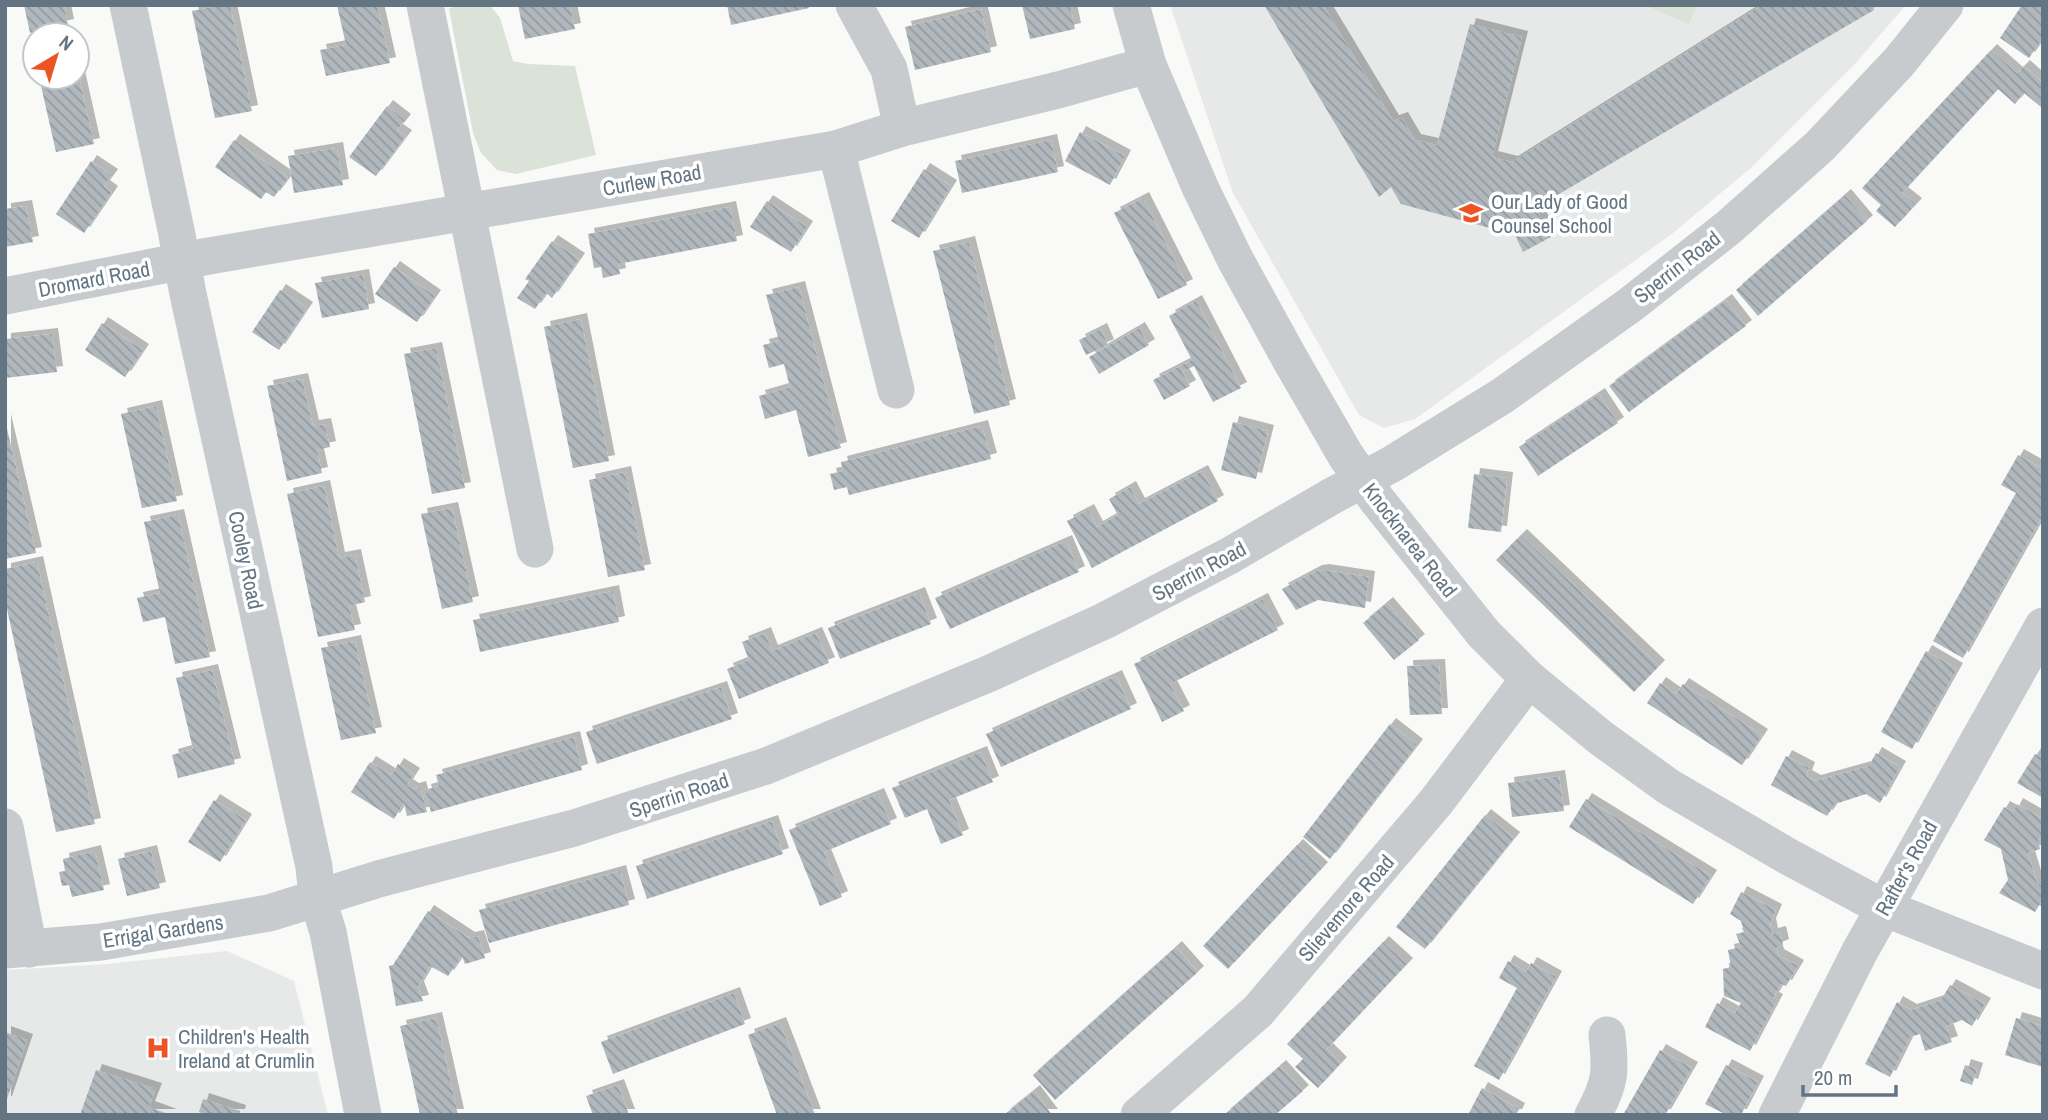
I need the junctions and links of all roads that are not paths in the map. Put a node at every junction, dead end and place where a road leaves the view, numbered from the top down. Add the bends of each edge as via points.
1 (128, 5) edge
2 (425, 5) edge
3 (854, 5) edge
4 (1131, 5) edge
5 (1945, 5) edge
6 (1148, 65) junction
7 (902, 128) junction
8 (836, 149) junction
9 (467, 211) junction
10 (182, 261) junction
11 (5, 296) edge
12 (896, 390) dead end
13 (1363, 480) junction
14 (535, 549) dead end
15 (2043, 626) edge
16 (1529, 679) junction
17 (5, 827) edge
18 (317, 897) junction
19 (1884, 908) junction
20 (17, 950) edge
21 (2043, 971) edge
22 (1607, 1035) dead end
23 (1784, 1113) edge
24 (363, 1115) edge
25 (1139, 1115) edge
26 (1593, 1115) edge

1 - 10 street, Cooley Road
2 - 9 street
3 - 7 street via 889,69
4 - 6 street, Knocknarea Road
5 - 13 street, Sperrin Road via 1820,146 1729,227 1502,396
6 - 7 street, Curlew Road
6 - 13 street, Knocknarea Road via 1235,259
7 - 8 street, Curlew Road
8 - 9 street, Curlew Road
8 - 12 street
9 - 10 street, Curlew Road
9 - 14 street
10 - 11 street, Dromard Road
10 - 18 street, Cooley Road
13 - 16 street, Knocknarea Road via 1484,634
13 - 18 street, Sperrin Road via 1104,621 766,766 574,828
15 - 19 street, Rafter's Road
16 - 19 street, Knocknarea Road via 1669,787
16 - 25 street, Slievemore Road via 1436,802 1258,1011
17 - 20 street
18 - 20 street, Errigal Gardens via 268,913 101,942
18 - 24 street, Cooley Road via 328,932
19 - 21 street, Knocknarea Road
19 - 23 street, Rafter's Road
22 - 26 street via 1610,1079

